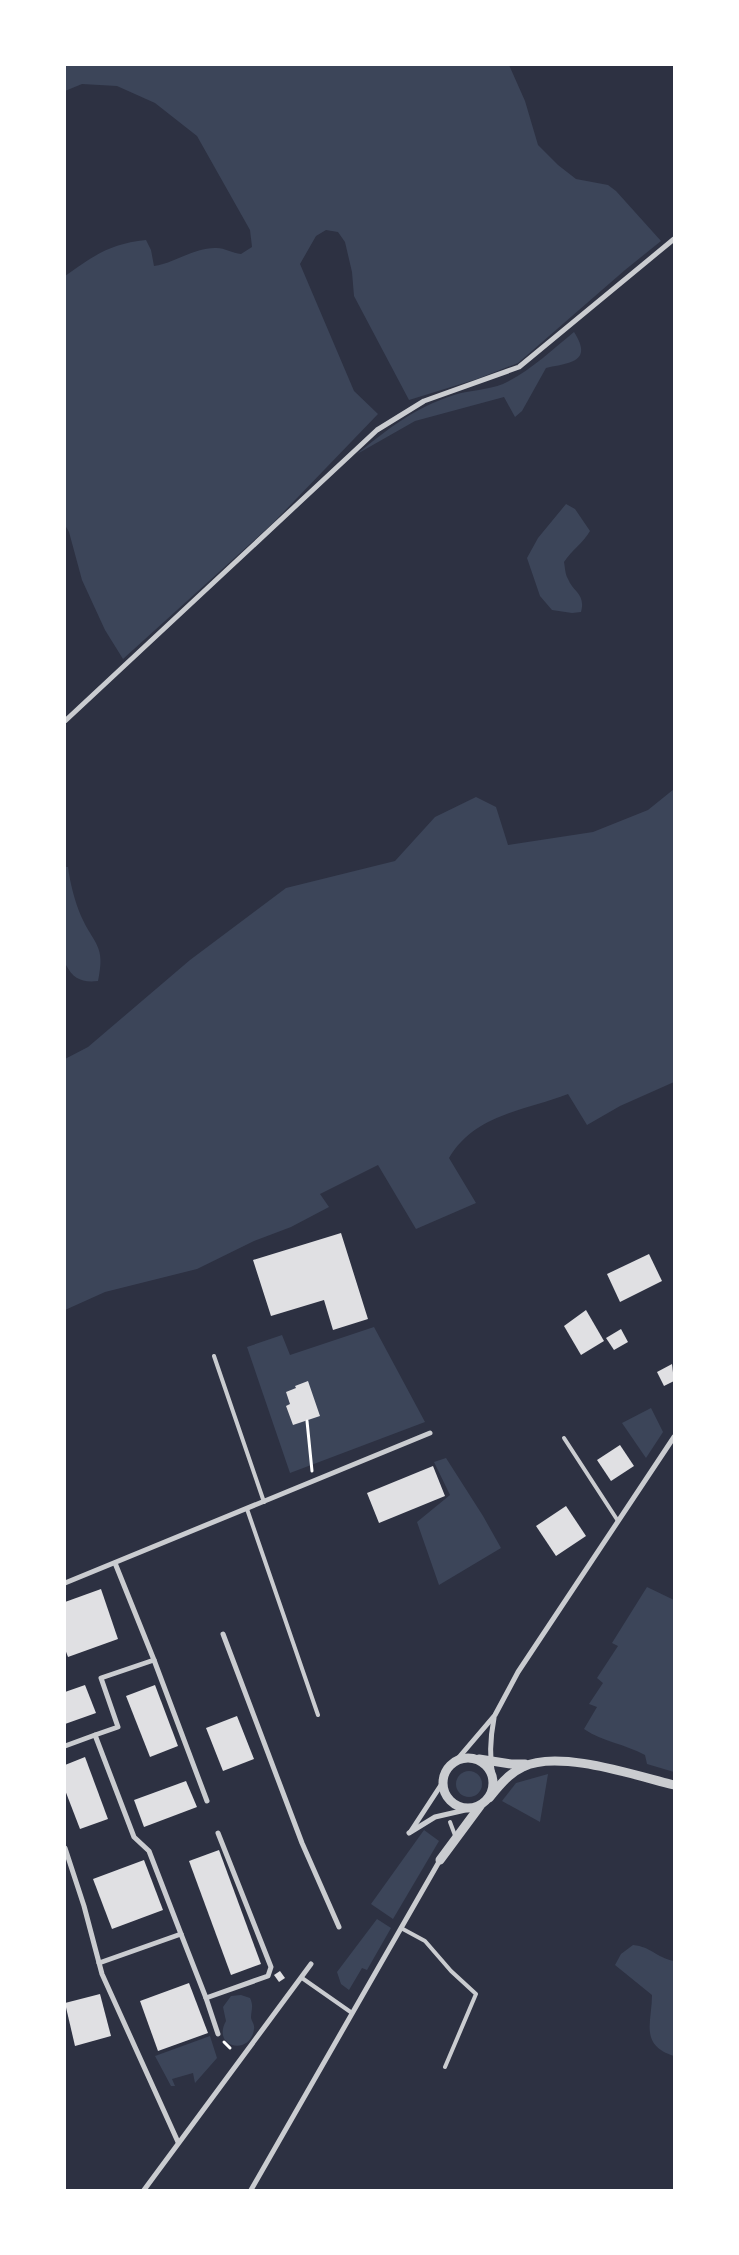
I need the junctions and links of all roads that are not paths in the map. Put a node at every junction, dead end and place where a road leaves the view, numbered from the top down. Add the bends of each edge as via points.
1 (674, 240) edge
2 (65, 721) edge
3 (214, 1356) dead end
4 (430, 1433) dead end
5 (674, 1437) edge
6 (564, 1438) dead end
7 (264, 1502) junction
8 (247, 1509) junction
9 (618, 1521) junction
10 (115, 1563) junction
11 (65, 1583) edge
12 (223, 1634) dead end
13 (154, 1660) junction
14 (318, 1715) dead end
15 (495, 1715) junction
16 (95, 1735) junction
17 (65, 1746) edge
18 (472, 1758) junction
19 (490, 1761) junction
20 (454, 1762) junction
21 (531, 1764) junction
22 (493, 1777) junction
23 (443, 1782) junction
24 (674, 1785) edge
25 (207, 1801) dead end
26 (482, 1803) junction
27 (450, 1822) dead end
28 (218, 1833) dead end
29 (456, 1838) junction
30 (65, 1848) edge
31 (440, 1860) joint
32 (339, 1927) dead end
33 (401, 1928) junction
34 (181, 1934) junction
35 (99, 1963) junction
36 (311, 1964) dead end
37 (302, 1978) junction
38 (206, 1998) junction
39 (352, 2012) junction
40 (218, 2034) dead end
41 (445, 2067) dead end
42 (178, 2142) junction
43 (144, 2190) edge
44 (251, 2190) edge

1 - 2 street via 519,367 424,401 377,430
3 - 7 lane
4 - 7 street
5 - 9 street
6 - 9 lane
7 - 8 street
8 - 10 street
8 - 14 lane
9 - 15 street via 518,1672
10 - 11 street
10 - 13 street
12 - 32 street via 302,1843
13 - 16 street via 101,1678 118,1727
13 - 25 street
15 - 19 street via 490,1737
15 - 20 street
16 - 17 street
16 - 34 street via 134,1837 149,1851
18 - 19 street
18 - 20 street
18 - 22 street via 485,1764
19 - 21 street
19 - 22 street
20 - 23 street
21 - 24 street via 549,1761 589,1764
21 - 26 street via 512,1773
22 - 26 street via 492,1792
23 - 26 street via 447,1796 459,1806
23 - 26 street via 409,1833 435,1817
26 - 29 street
27 - 29 lane
28 - 38 street via 271,1967 268,1976
29 - 31 street
30 - 35 street
31 - 33 street
33 - 39 street
33 - 41 lane via 425,1941 451,1972 476,1994
34 - 35 street
34 - 38 street
35 - 42 street
36 - 37 street
37 - 39 lane
37 - 42 street
38 - 40 street
39 - 44 street
42 - 43 street

